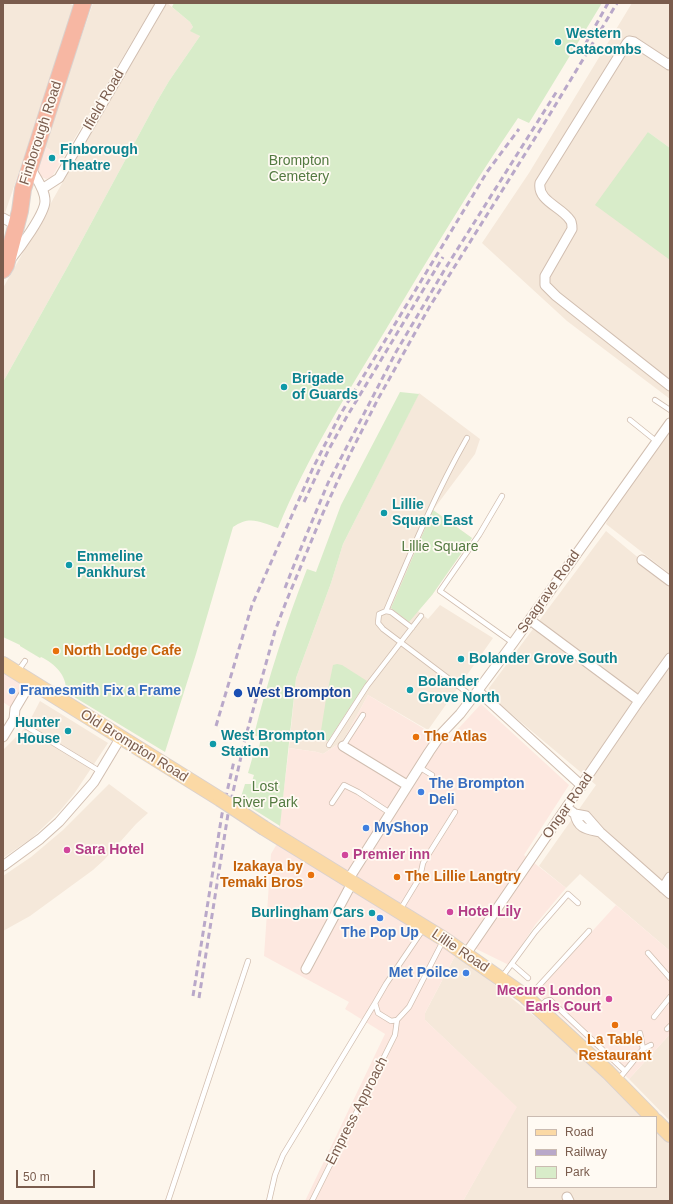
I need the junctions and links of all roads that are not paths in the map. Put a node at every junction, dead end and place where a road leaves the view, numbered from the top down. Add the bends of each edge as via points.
1 (83, 3) edge
2 (161, 3) edge
3 (670, 63) edge
4 (30, 167) junction
5 (42, 189) junction
6 (10, 222) edge
7 (4, 268) edge
8 (670, 386) edge
9 (655, 400) dead end
10 (670, 410) edge
11 (630, 420) dead end
12 (670, 422) edge
13 (467, 438) dead end
14 (656, 441) junction
15 (502, 496) dead end
16 (642, 560) dead end
17 (670, 581) edge
18 (386, 610) junction
19 (421, 616) dead end
20 (530, 620) junction
21 (412, 628) junction
22 (400, 642) junction
23 (513, 643) junction
24 (670, 658) edge
25 (25, 661) dead end
26 (3, 664) edge
27 (17, 673) junction
28 (31, 682) junction
29 (475, 694) junction
30 (639, 701) junction
31 (363, 715) dead end
32 (14, 719) junction
33 (3, 737) edge
34 (121, 737) junction
35 (329, 745) dead end
36 (343, 746) joint
37 (419, 767) junction
38 (101, 772) junction
39 (432, 775) dead end
40 (407, 786) junction
41 (582, 786) junction
42 (332, 803) dead end
43 (567, 808) junction
44 (455, 812) dead end
45 (390, 813) junction
46 (264, 828) joint
47 (3, 866) edge
48 (670, 877) edge
49 (350, 881) junction
50 (666, 891) edge
51 (578, 903) dead end
52 (399, 911) junction
53 (425, 927) junction
54 (589, 931) dead end
55 (444, 939) junction
56 (648, 953) dead end
57 (466, 954) junction
58 (248, 961) dead end
59 (512, 964) junction
60 (306, 969) dead end
61 (501, 978) junction
62 (528, 978) dead end
63 (670, 978) edge
64 (525, 996) junction
65 (670, 997) edge
66 (375, 1003) junction
67 (654, 1017) dead end
68 (397, 1020) junction
69 (640, 1034) dead end
70 (651, 1045) dead end
71 (643, 1049) junction
72 (621, 1076) junction
73 (651, 1116) edge
74 (657, 1122) edge
75 (670, 1135) edge
76 (168, 1201) edge
77 (269, 1201) edge
78 (312, 1201) edge

1 - 4 highway, Finborough Road
2 - 5 street, Ifield Road via 59,178
3 - 8 street via 668,65 629,41 540,183 540,188 545,198 570,219 572,229 545,276 545,285
4 - 5 street
4 - 6 highway, Finborough Road
5 - 7 street, Finborough Road via 44,207 23,245
6 - 7 highway, Finborough Road
9 - 10 lane
11 - 14 lane
12 - 14 street, Seagrave Road
13 - 18 lane via 421,526
14 - 20 street, Seagrave Road
15 - 23 lane via 440,591
16 - 17 street
18 - 21 lane
18 - 22 lane via 379,614 378,623
19 - 21 lane
20 - 23 street, Seagrave Road
20 - 30 street
21 - 22 lane
22 - 29 lane
22 - 35 lane via 367,686
23 - 29 street, Seagrave Road
24 - 30 street, Ongar Road
25 - 27 lane
26 - 27 main road, Old Brompton Road
27 - 28 main road, Old Brompton Road
28 - 32 street via 15,709
28 - 34 main road, Old Brompton Road
29 - 37 street, Seagrave Road via 442,733
29 - 41 street
30 - 41 street, Ongar Road
31 - 36 lane
32 - 33 street
32 - 38 lane
34 - 38 street
34 - 46 main road, Old Brompton Road, bridge
36 - 40 street
37 - 39 lane
37 - 40 street, Seagrave Road
38 - 47 street via 59,822
40 - 45 street, Seagrave Road
41 - 43 street, Ongar Road
42 - 45 lane via 344,786
43 - 50 street via 575,814 577,822 583,828 600,832
43 - 57 street, Ongar Road
44 - 52 lane via 423,863 420,877
45 - 49 street, Seagrave Road
46 - 49 main road, Lillie Road
48 - 50 street
49 - 52 main road, Lillie Road
49 - 60 street, Seagrave Road
51 - 59 lane via 568,894 535,932
52 - 53 main road, Lillie Road
53 - 55 main road, Lillie Road
53 - 66 lane
54 - 64 lane via 536,989
55 - 57 main road, Lillie Road
55 - 68 lane via 409,1008
56 - 63 lane
57 - 61 main road, Lillie Road
58 - 76 lane
59 - 61 lane
59 - 62 lane
61 - 64 main road, Lillie Road
64 - 72 main road, Lillie Road
65 - 67 lane
66 - 68 lane via 378,1013 390,1021
66 - 77 lane via 283,1155
68 - 78 lane, Empress Approach via 396,1035
69 - 71 lane
70 - 71 lane
71 - 72 lane
72 - 73 main road, Lillie Road
74 - 75 main road

